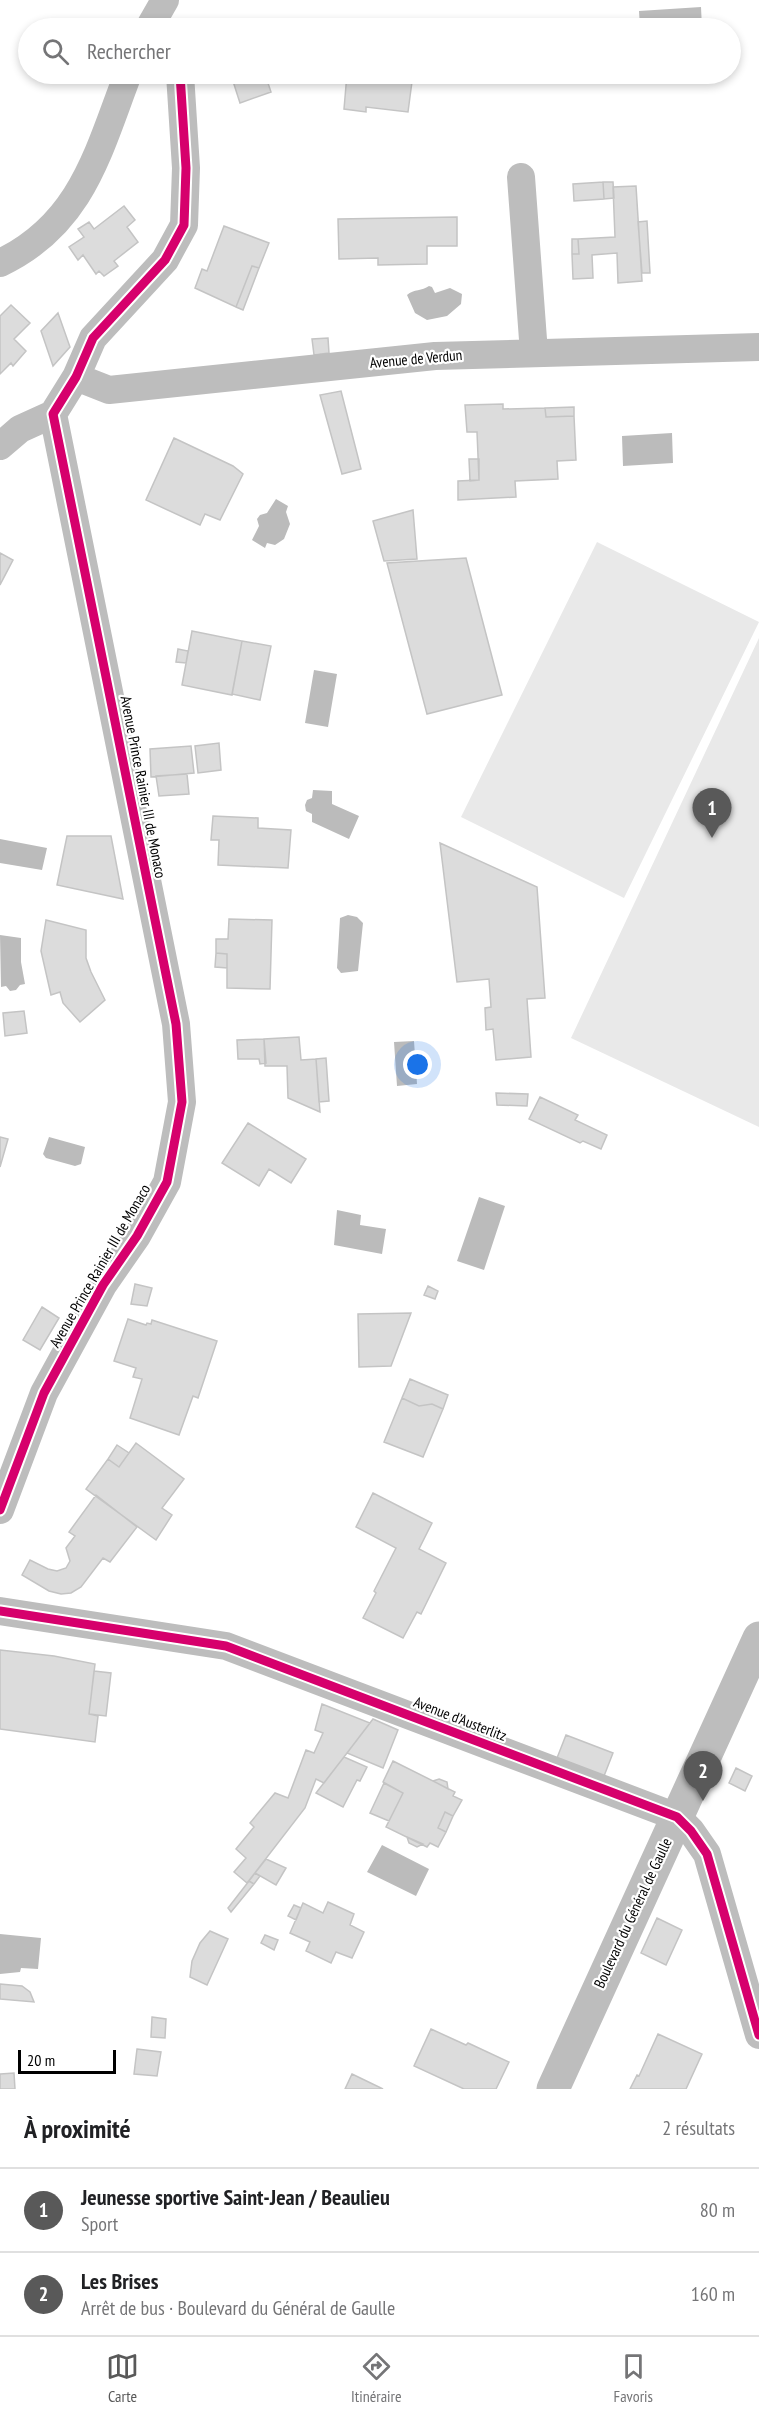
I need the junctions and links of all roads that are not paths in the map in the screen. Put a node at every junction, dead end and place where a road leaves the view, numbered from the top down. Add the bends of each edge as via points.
1 (124, 84) edge
2 (181, 84) edge
3 (521, 177) dead end
4 (0, 263) edge
5 (759, 347) edge
6 (534, 353) junction
7 (76, 377) junction
8 (53, 414) junction
9 (0, 446) edge
10 (0, 1510) edge
11 (0, 1611) edge
12 (759, 1638) edge
13 (677, 1817) junction
14 (759, 2035) edge
15 (553, 2089) edge

1 - 4 street via 89,175 62,218 22,253
2 - 7 street via 186,168 184,225 165,260 93,338
3 - 6 street
5 - 6 street, Avenue de Verdun
6 - 7 street, Avenue de Verdun via 435,356 109,390
7 - 8 street
8 - 9 street via 20,429
8 - 10 street, Avenue Prince Rainier III de Monaco via 176,1024 182,1102 166,1182 137,1236 103,1285 44,1394
11 - 13 street, Avenue d'Austerlitz via 226,1646
12 - 13 street, Boulevard du Général de Gaulle
13 - 14 street, Avenue d'Austerlitz via 707,1854
13 - 15 street, Boulevard du Général de Gaulle

